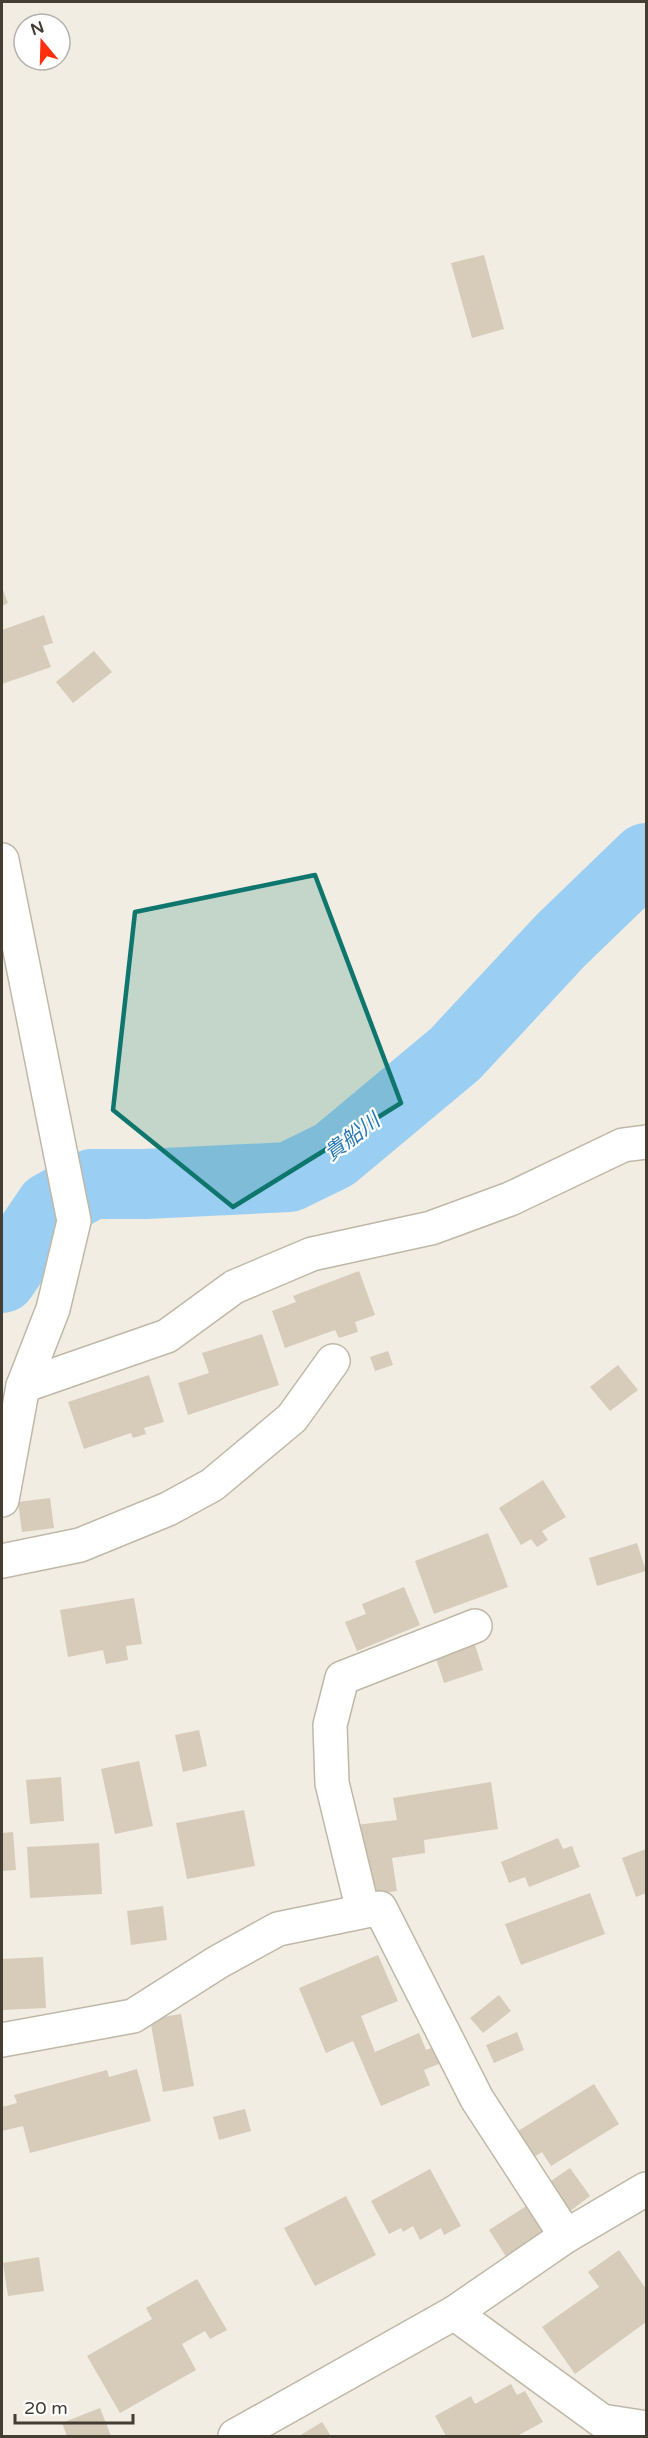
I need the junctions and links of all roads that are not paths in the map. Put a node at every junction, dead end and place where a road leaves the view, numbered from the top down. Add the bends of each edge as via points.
1 (2, 860) edge
2 (646, 1142) edge
3 (333, 1360) dead end
4 (23, 1386) junction
5 (2, 1500) edge
6 (2, 1562) edge
7 (475, 1626) dead end
8 (363, 1911) junction
9 (2, 2040) edge
10 (646, 2189) edge
11 (566, 2236) junction
12 (454, 2313) junction
13 (646, 2428) edge
14 (247, 2433) edge

1 - 4 street via 74,1221 53,1309
2 - 4 street via 623,1145 510,1200 431,1228 312,1254 234,1287 167,1336
3 - 6 street via 292,1418 212,1485 168,1509 80,1545
4 - 5 street
7 - 8 street via 342,1678 330,1725 332,1783
8 - 9 street via 278,1929 133,2016
8 - 11 street via 380,1908 477,2099
10 - 11 street
11 - 12 street
12 - 13 street via 602,2421
12 - 14 street

